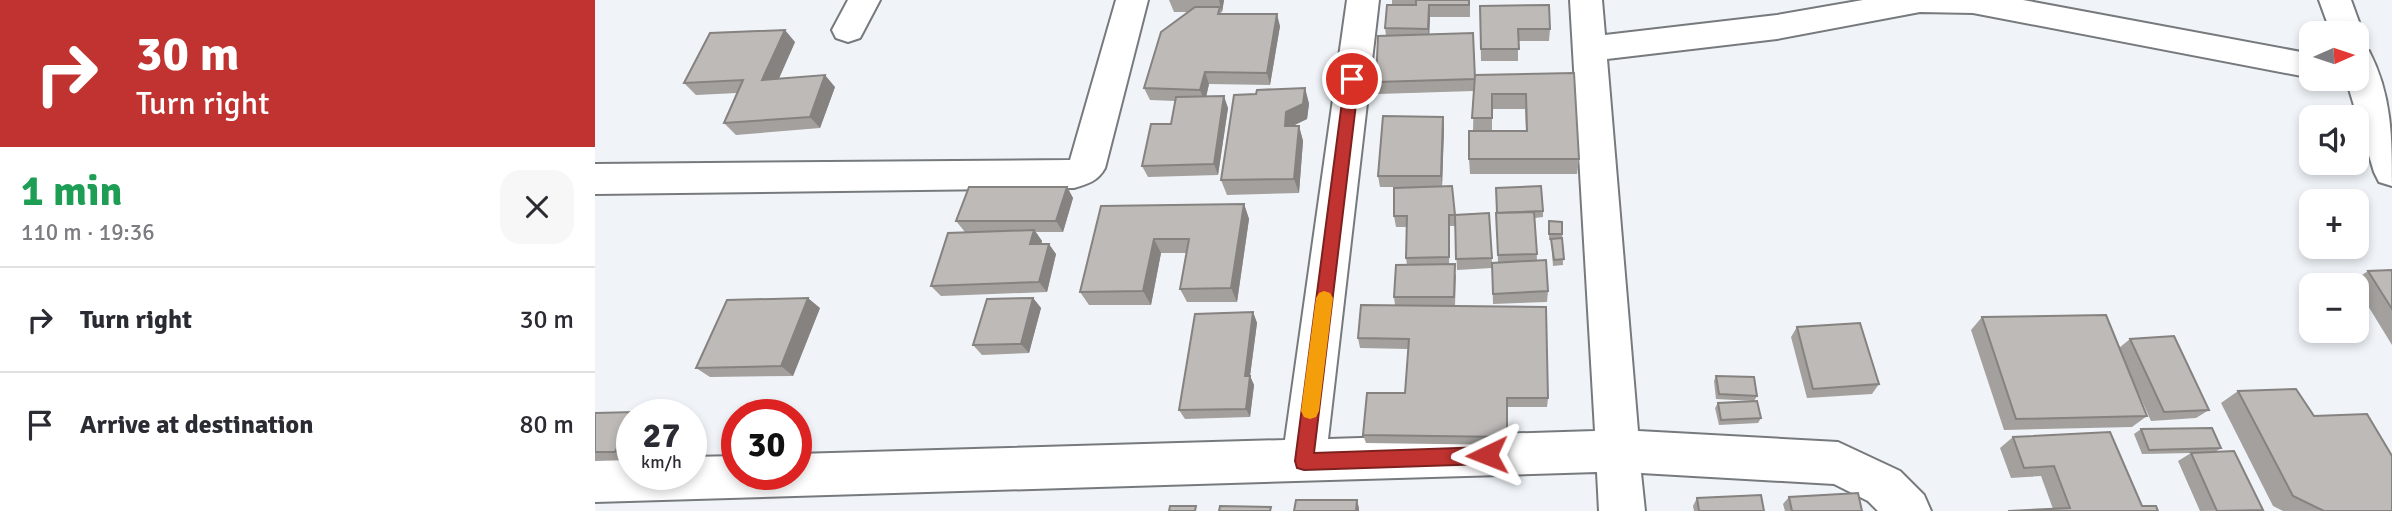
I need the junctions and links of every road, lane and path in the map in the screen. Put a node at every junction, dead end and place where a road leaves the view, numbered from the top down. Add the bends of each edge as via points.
1 (864, 0) edge
2 (1132, 0) edge
3 (1363, 0) edge
4 (1586, 0) edge
5 (2335, 0) edge
6 (2343, 21) edge
7 (848, 30) dead end
8 (1590, 49) junction
9 (2299, 64) edge
10 (2369, 80) edge
11 (2392, 172) edge
12 (595, 179) edge
13 (1618, 451) junction
14 (1304, 461) junction
15 (595, 481) edge
16 (1622, 511) edge
17 (1908, 511) edge

1 - 7 street
2 - 12 street via 1087,168 1074,174
3 - 14 street
4 - 8 street
5 - 6 street
8 - 9 street via 1777,27 1920,1 1973,2
8 - 13 street
10 - 11 street
13 - 14 street
13 - 16 street
13 - 17 street via 1838,463 1884,486
14 - 15 street

